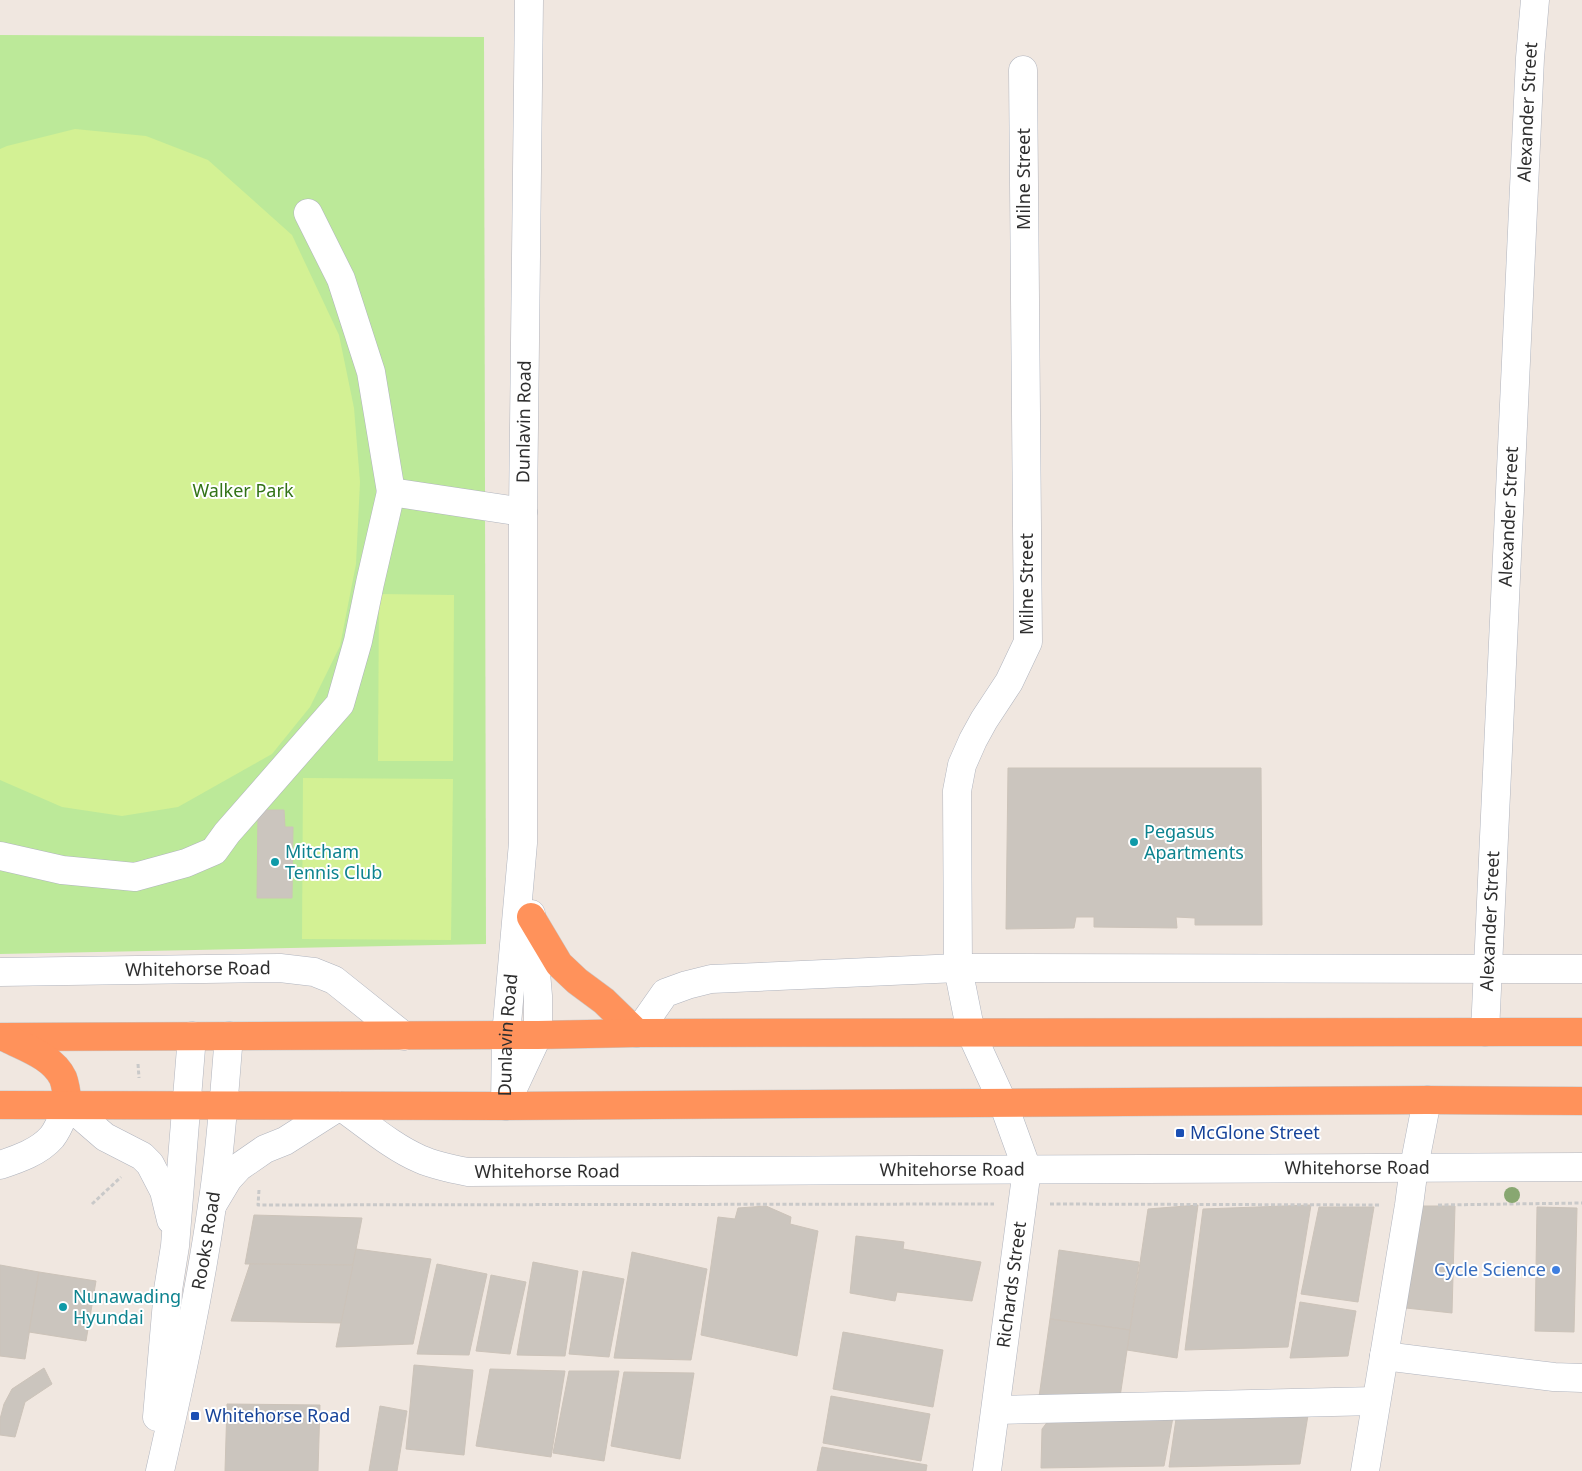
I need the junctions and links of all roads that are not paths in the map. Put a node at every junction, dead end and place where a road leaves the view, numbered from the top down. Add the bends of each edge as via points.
1 (529, 0) edge
2 (1535, 0) edge
3 (1023, 70) dead end
4 (308, 214) dead end
5 (391, 492) junction
6 (523, 512) junction
7 (523, 843) junction
8 (0, 856) edge
9 (531, 917) junction
10 (958, 968) junction
11 (1488, 969) junction
12 (1582, 969) edge
13 (0, 972) edge
14 (1485, 1032) junction
15 (1582, 1032) edge
16 (637, 1033) junction
17 (971, 1033) junction
18 (506, 1035) junction
19 (538, 1035) junction
20 (192, 1036) junction
21 (229, 1036) junction
22 (404, 1036) junction
23 (2, 1037) edge
24 (1427, 1100) junction
25 (1582, 1101) edge
26 (1002, 1103) junction
27 (0, 1105) edge
28 (68, 1105) junction
29 (223, 1105) junction
30 (187, 1106) junction
31 (340, 1106) junction
32 (505, 1106) junction
33 (0, 1165) edge
34 (1414, 1167) junction
35 (1582, 1167) edge
36 (1027, 1169) junction
37 (213, 1204) junction
38 (175, 1246) junction
39 (1384, 1356) junction
40 (1582, 1378) edge
41 (1376, 1401) junction
42 (996, 1410) junction
43 (153, 1471) edge
44 (160, 1471) edge
45 (987, 1471) edge
46 (1365, 1471) edge

1 - 6 street, Dunlavin Road
2 - 11 street, Alexander Street
3 - 10 street, Milne Street via 1028,642 962,765 957,791
4 - 5 street via 341,279 372,372
5 - 6 street
5 - 8 street via 358,641 340,704 214,851 186,863 135,877 62,870
6 - 7 street, Dunlavin Road
7 - 9 street, Dunlavin Road
7 - 18 street, Dunlavin Road
9 - 16 highway via 559,964
9 - 19 street, Dunlavin Road
10 - 11 street
10 - 16 street via 711,979 664,994
10 - 17 street, Milne Street
11 - 12 street
11 - 14 street, Alexander Street
13 - 22 street, Whitehorse Road via 280,968 314,972 334,980
14 - 15 highway
14 - 17 highway
16 - 17 highway
16 - 19 highway
17 - 26 street, Milne Street
18 - 19 highway
18 - 22 highway
18 - 32 street, Dunlavin Road
19 - 32 street, Dunlavin Road
20 - 21 highway
20 - 23 highway
20 - 30 street, Rooks Road
21 - 22 highway
21 - 29 street, Rooks Road
23 - 28 highway via 52,1063 62,1077
24 - 25 highway
24 - 26 highway
24 - 34 street
26 - 32 highway
26 - 36 street, Richards Street
27 - 28 highway
28 - 30 highway
28 - 33 street via 51,1138 23,1157
28 - 38 street via 105,1137 142,1156 150,1164 169,1207
29 - 30 highway
29 - 31 highway
29 - 37 street, Rooks Road
30 - 38 street, Rooks Road
31 - 32 highway
31 - 36 street, Whitehorse Road via 420,1159 468,1172
31 - 37 street via 239,1167
34 - 35 street, Whitehorse Road
34 - 36 street, Whitehorse Road
34 - 39 street
36 - 42 street, Richards Street
37 - 44 street, Rooks Road via 198,1294
38 - 43 street, Rooks Road via 168,1290
39 - 40 street
39 - 41 street
41 - 42 street
41 - 46 street
42 - 45 street, Richards Street

